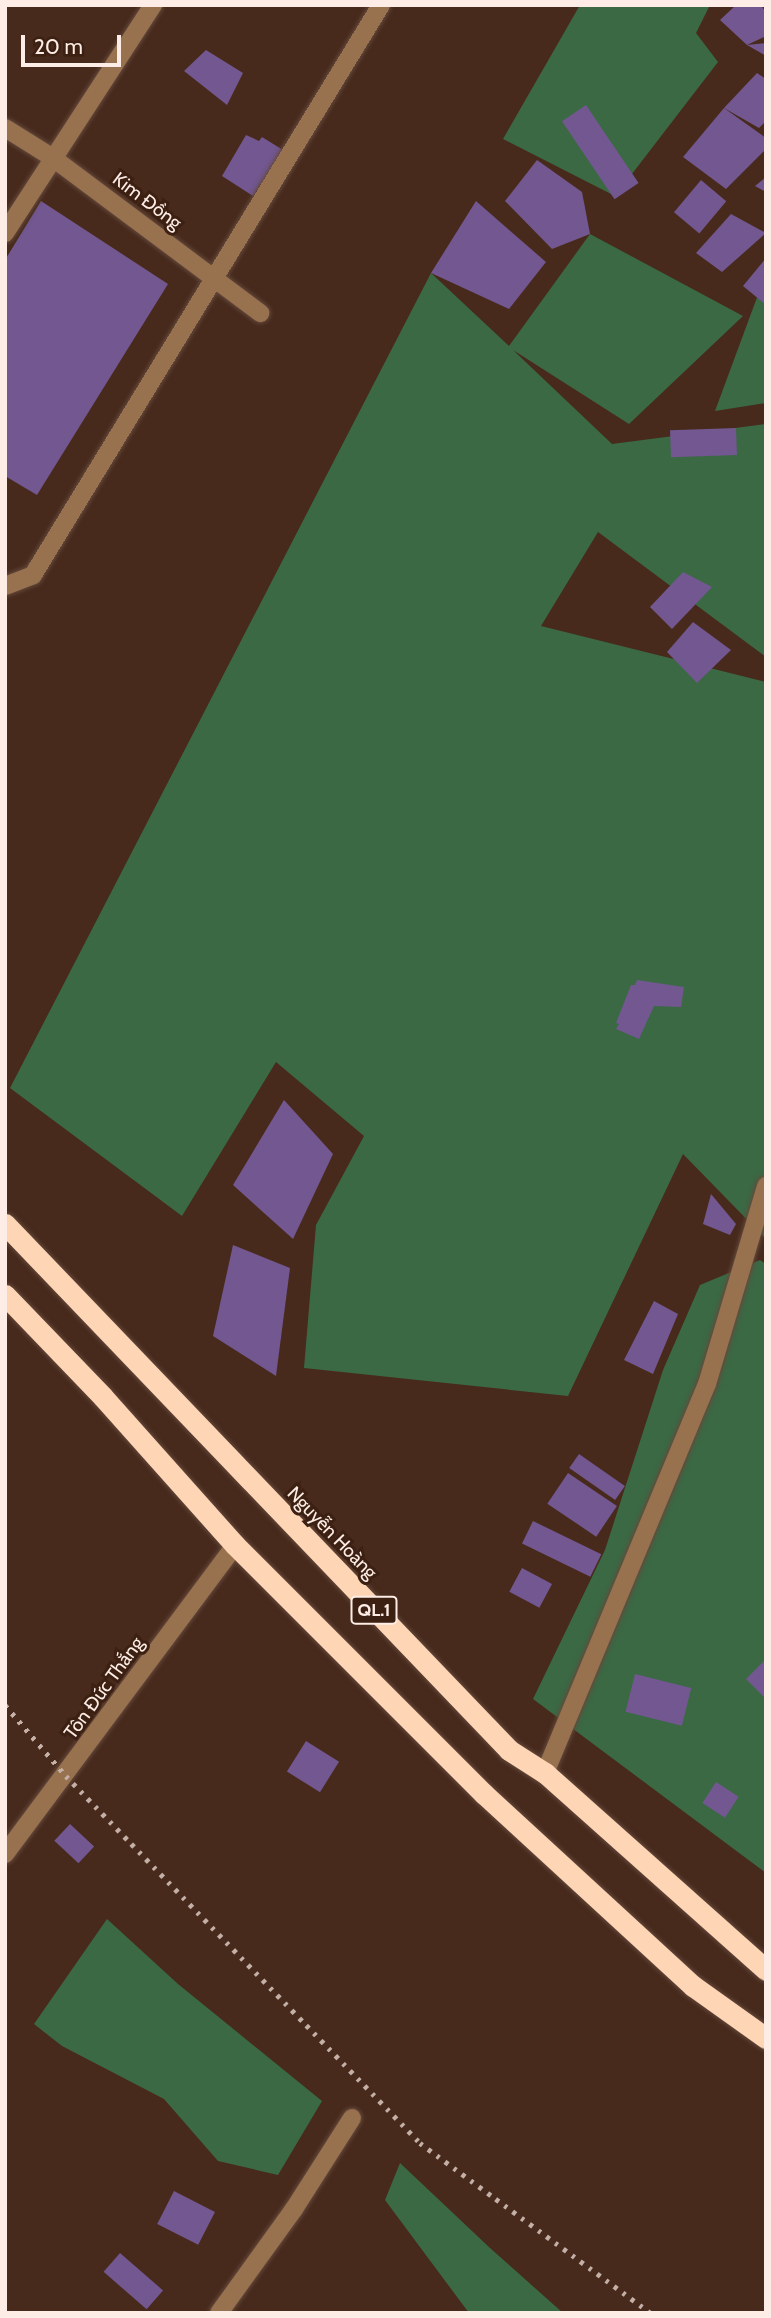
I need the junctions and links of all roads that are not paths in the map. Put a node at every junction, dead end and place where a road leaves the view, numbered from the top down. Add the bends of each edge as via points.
1 (153, 5) edge
2 (381, 5) edge
3 (5, 128) edge
4 (53, 158) junction
5 (5, 233) edge
6 (214, 277) junction
7 (260, 313) dead end
8 (5, 586) edge
9 (766, 1186) edge
10 (5, 1224) edge
11 (5, 1295) edge
12 (235, 1545) junction
13 (545, 1773) junction
14 (5, 1854) edge
15 (766, 1970) edge
16 (766, 2038) edge
17 (352, 2118) dead end
18 (219, 2313) edge

1 - 4 street
2 - 6 street
3 - 4 street, Kim Đồng
4 - 5 street
4 - 6 street, Kim Đồng
6 - 7 street, Kim Đồng
6 - 8 street via 33,575
9 - 13 street via 695,1415
10 - 13 highway, Nguyễn Hoàng / QL.1 via 509,1751
11 - 12 highway, QL.1
12 - 14 street, Tôn Đức Thắng
12 - 16 highway, QL.1 via 484,1794 693,1986
13 - 15 highway, Nguyễn Hoàng / QL.1
17 - 18 street

